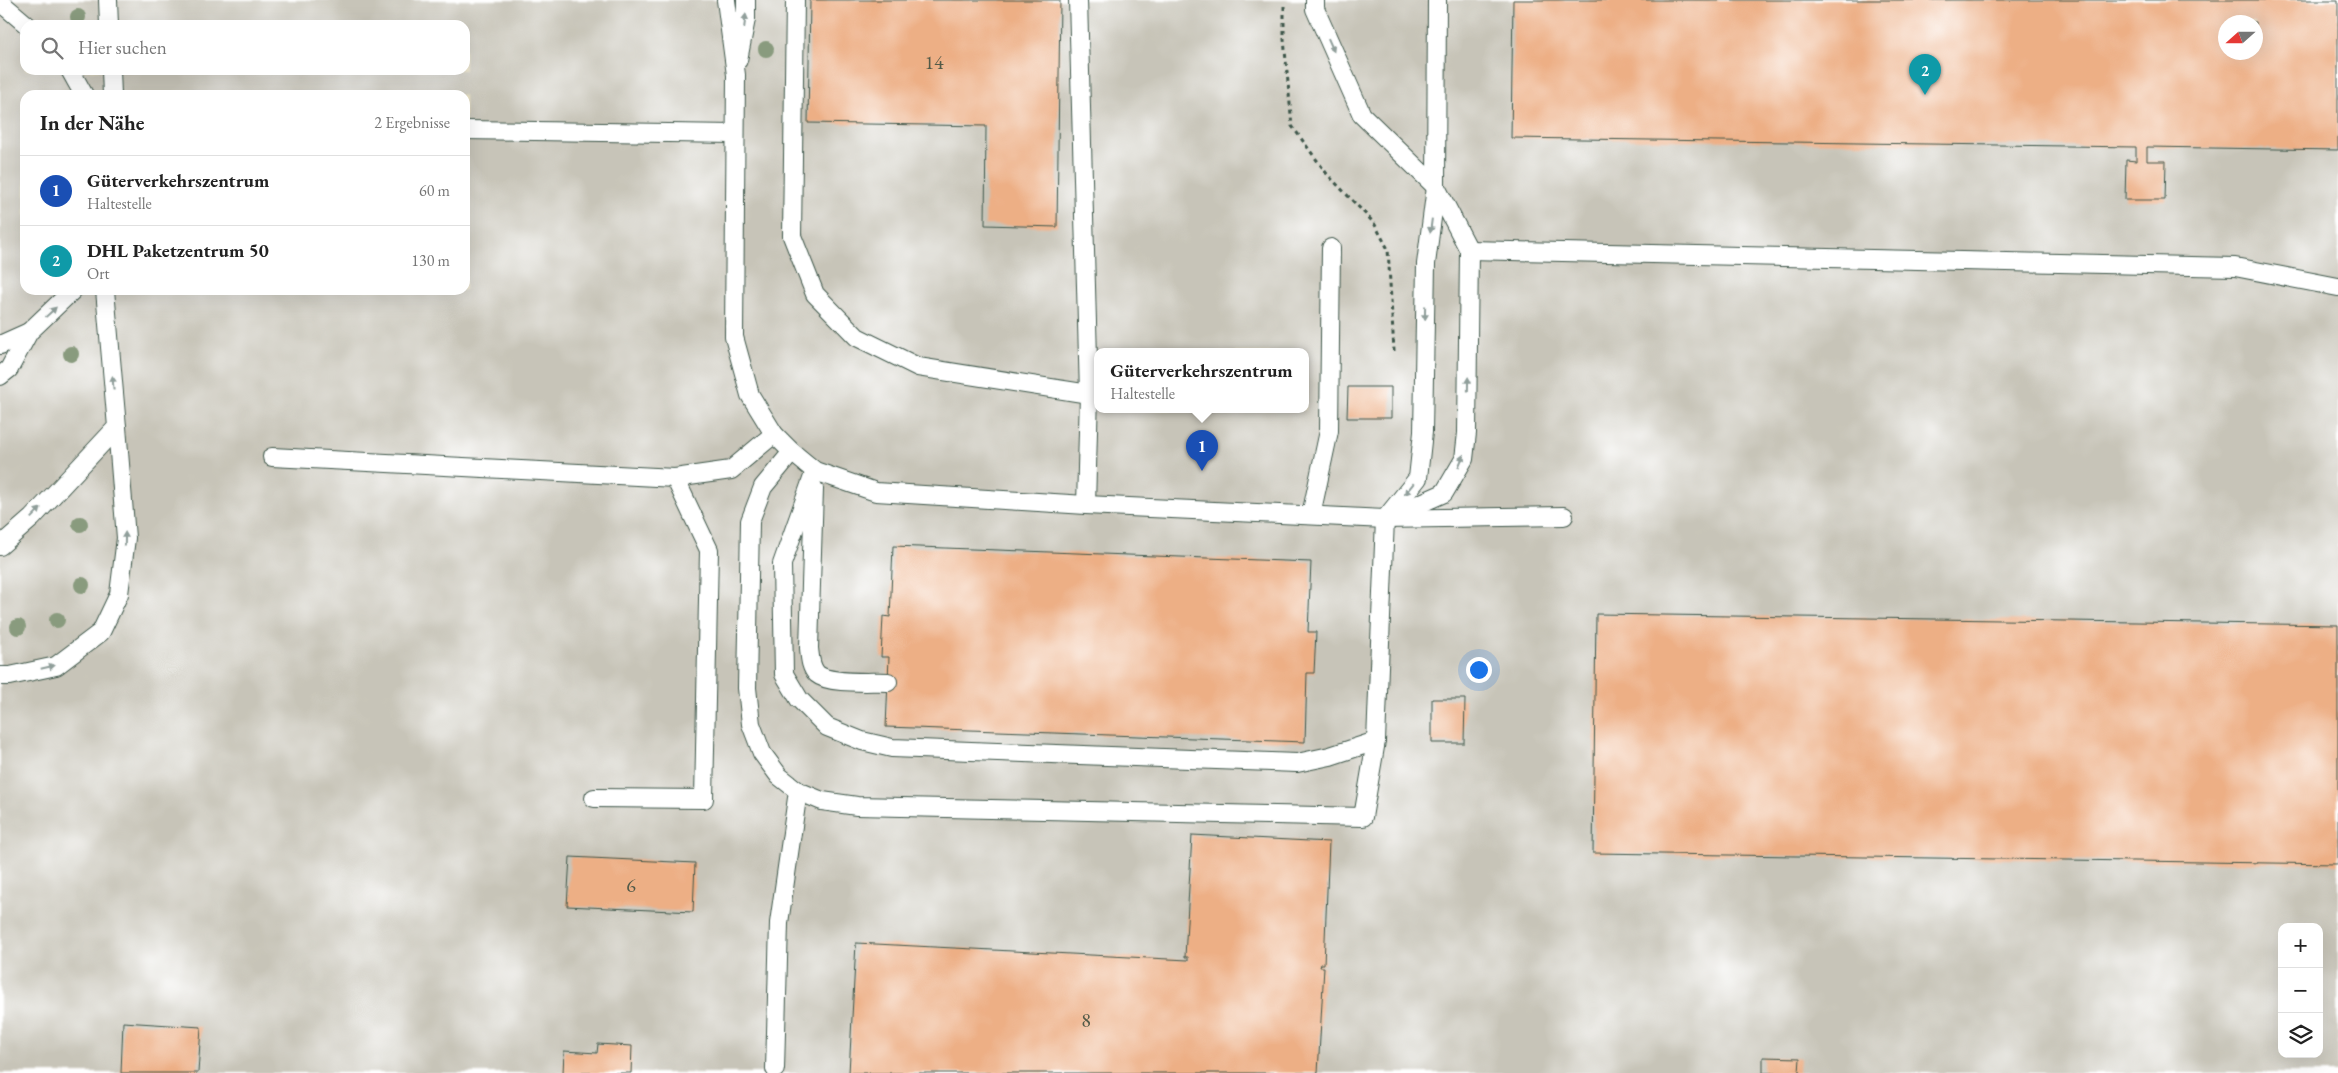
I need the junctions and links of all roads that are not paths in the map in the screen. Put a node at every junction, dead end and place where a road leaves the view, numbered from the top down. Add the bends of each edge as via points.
1 (108, 0) edge
2 (726, 0) edge
3 (746, 0) edge
4 (795, 0) edge
5 (1078, 0) edge
6 (1315, 0) edge
7 (1438, 0) edge
8 (0, 2) edge
9 (0, 12) edge
10 (20, 20) edge
11 (21, 20) edge
12 (109, 20) edge
13 (73, 75) edge
14 (111, 75) edge
15 (736, 76) junction
16 (81, 90) edge
17 (112, 90) edge
18 (470, 130) edge
19 (735, 134) junction
20 (1436, 187) junction
21 (1331, 248) dead end
22 (1469, 250) junction
23 (2338, 287) edge
24 (68, 295) edge
25 (105, 295) edge
26 (29, 332) junction
27 (0, 345) edge
28 (0, 376) edge
29 (1090, 394) junction
30 (117, 427) junction
31 (774, 434) junction
32 (792, 452) junction
33 (272, 457) dead end
34 (815, 471) junction
35 (675, 478) junction
36 (1086, 505) junction
37 (1311, 515) junction
38 (1564, 516) dead end
39 (1385, 519) junction
40 (0, 546) edge
41 (0, 676) edge
42 (888, 682) dead end
43 (1376, 741) junction
44 (798, 791) junction
45 (594, 798) dead end
46 (775, 1069) dead end

1 - 12 lane
2 - 15 lane
15 -> 3 lane
4 - 29 lane via 792,236 815,294 856,337 918,367
5 - 29 lane
6 -> 20 lane via 1315,9 1362,115
7 - 20 lane
8 - 11 lane
9 - 10 lane
13 - 16 lane
14 - 17 lane
15 - 19 lane
18 - 19 lane
19 - 31 lane via 734,337 750,395
20 - 22 lane
20 -> 39 lane via 1426,264 1423,432 1418,478
21 - 37 lane via 1329,431
22 - 23 lane via 2235,267
39 -> 22 lane via 1444,493 1464,458
26 -> 24 lane
30 -> 25 lane
26 - 27 lane
26 - 28 lane via 8,369
29 - 36 lane
40 -> 30 lane via 32,518
41 -> 30 lane via 56,666 101,632 119,594 126,538
31 - 32 lane
31 - 35 lane via 731,470
32 - 34 lane
32 - 44 lane via 763,487 750,522 747,688 751,724 762,753 779,776
33 - 35 lane
34 - 36 lane via 876,492
34 - 42 lane via 809,638 811,664 817,674 830,679
34 - 43 lane via 782,564 784,674 799,699 826,727 892,748 1297,763
35 - 45 lane via 709,550 704,799
36 - 37 lane
37 - 39 lane
38 - 39 lane
39 - 43 lane
43 - 44 lane via 1363,817 857,806 822,801
44 - 46 lane via 779,923

